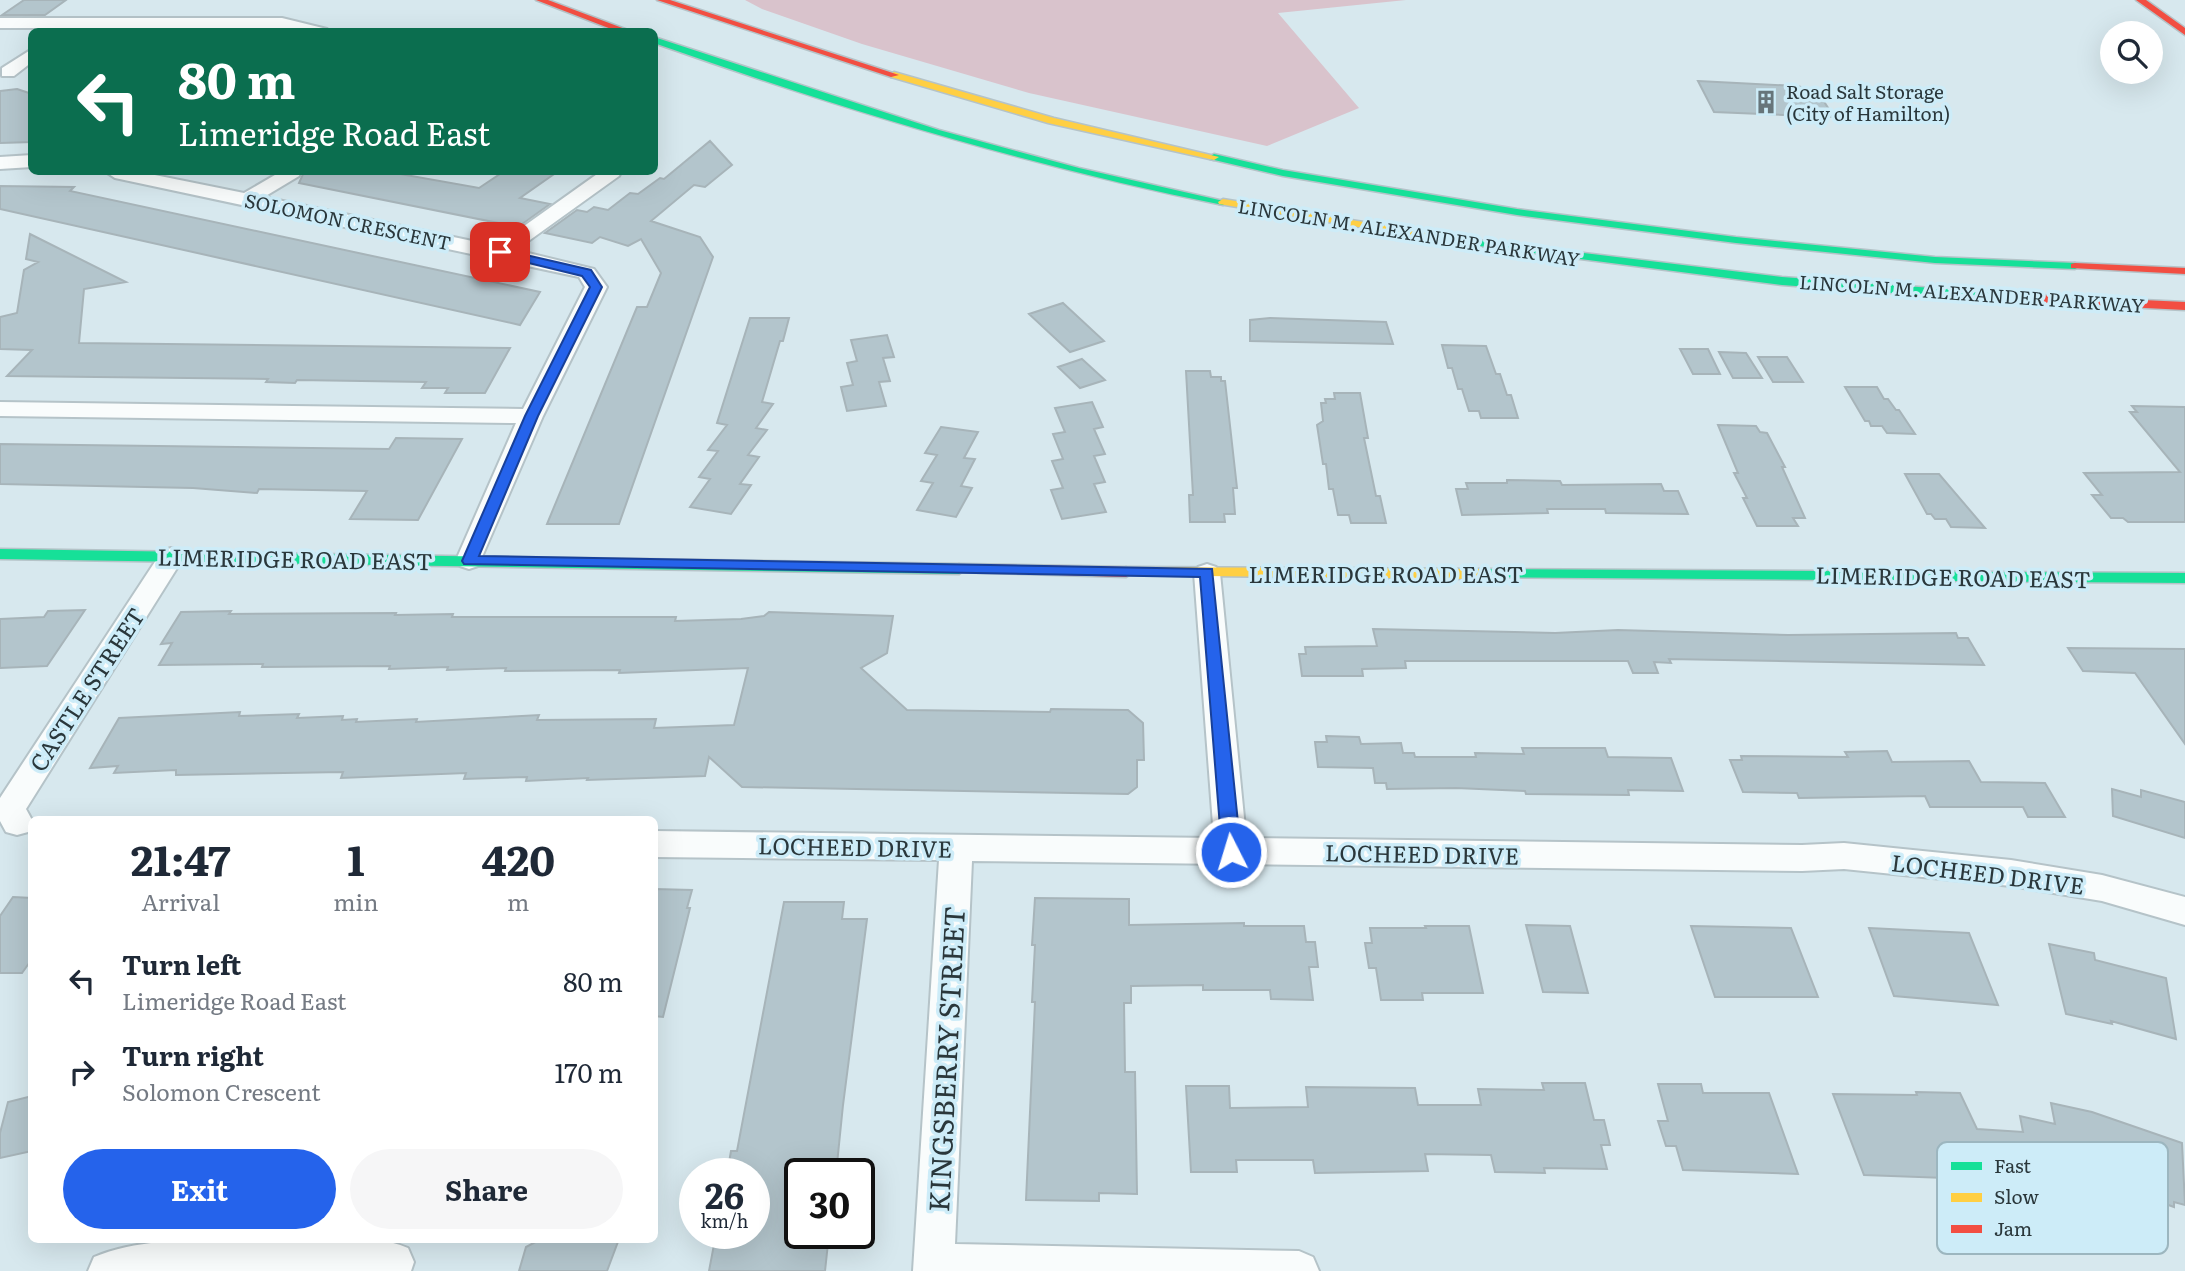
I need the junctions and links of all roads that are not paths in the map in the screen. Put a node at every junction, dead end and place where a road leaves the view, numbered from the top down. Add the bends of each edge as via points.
1 (540, 0) edge
2 (661, 0) edge
3 (2140, 0) edge
4 (0, 23) edge
5 (66, 27) edge
6 (304, 28) edge
7 (618, 28) edge
8 (2185, 32) edge
9 (658, 41) edge
10 (28, 57) edge
11 (8, 72) dead end
12 (28, 160) edge
13 (0, 163) edge
14 (129, 175) edge
15 (287, 175) edge
16 (607, 175) edge
17 (246, 200) junction
18 (500, 252) junction
19 (2185, 271) edge
20 (2185, 306) edge
21 (0, 409) edge
22 (531, 416) junction
23 (0, 554) edge
24 (172, 557) junction
25 (469, 561) junction
26 (1207, 573) junction
27 (2185, 578) edge
28 (16, 825) edge
29 (658, 844) edge
30 (956, 847) junction
31 (1231, 852) junction
32 (2185, 911) edge
33 (395, 1257) edge
34 (934, 1267) edge
35 (108, 1271) edge
36 (1299, 1271) edge

1 - 7 main road
2 - 19 main road, LINCOLN M. ALEXANDER PARKWAY via 1052,121 1283,173 1517,212 1736,240 1935,260
3 - 8 main road
4 - 5 street
5 - 6 street via 282,23
9 - 20 main road, LINCOLN M. ALEXANDER PARKWAY via 922,129 1049,165 1242,207 1476,245 1736,278 2018,300
10 - 11 street
12 - 13 street
14 - 17 street, SOLOMON CRESCENT
15 - 17 street
16 - 18 street
17 - 18 street, SOLOMON CRESCENT
18 - 22 street, SOLOMON CRESCENT via 587,273 596,287
21 - 22 street
22 - 25 street, SOLOMON CRESCENT
23 - 24 main road, LIMERIDGE ROAD EAST
24 - 25 main road, LIMERIDGE ROAD EAST
24 - 28 street, CASTLE STREET via 11,807
25 - 26 main road, LIMERIDGE ROAD EAST
26 - 27 main road, LIMERIDGE ROAD EAST
26 - 31 street
29 - 30 street, LOCHEED DRIVE
30 - 31 street, LOCHEED DRIVE
30 - 34 street, KINGSBERRY STREET
31 - 32 street, LOCHEED DRIVE via 1844,856 2011,873 2102,888
33 - 35 street via 151,1263
34 - 36 street

